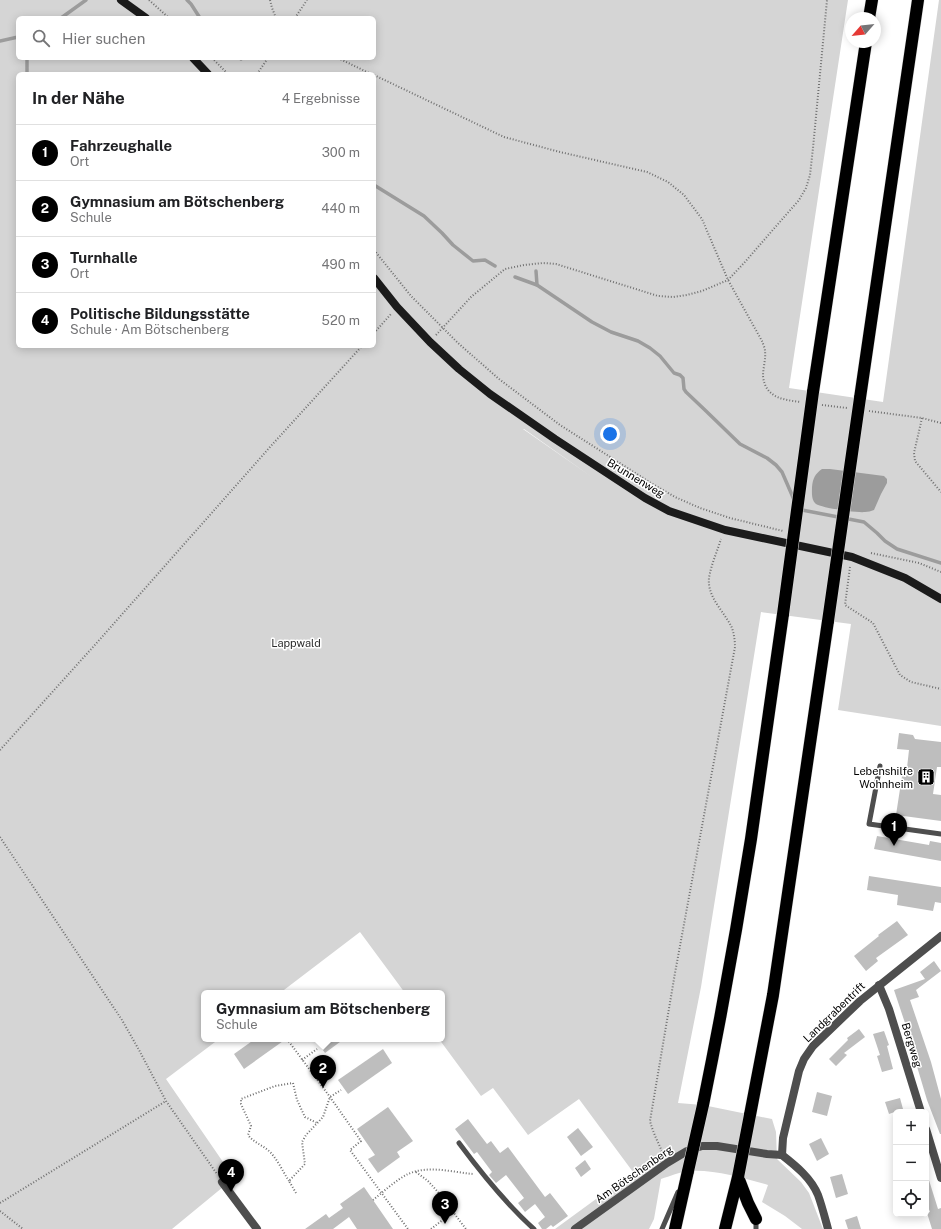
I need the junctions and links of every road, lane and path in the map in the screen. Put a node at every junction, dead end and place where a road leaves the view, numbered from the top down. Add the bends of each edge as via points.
1 (122, 0) edge
2 (149, 0) edge
3 (270, 0) edge
4 (307, 0) edge
5 (827, 0) edge
6 (872, 0) edge
7 (918, 0) edge
8 (871, 12) edge
9 (143, 16) edge
10 (167, 16) edge
11 (275, 16) edge
12 (296, 16) edge
13 (865, 48) edge
14 (195, 60) edge
15 (214, 60) edge
16 (267, 60) edge
17 (342, 60) edge
18 (206, 72) edge
19 (226, 72) edge
20 (258, 72) edge
21 (367, 72) edge
22 (376, 76) edge
23 (376, 252) edge
24 (728, 280) junction
25 (376, 281) edge
26 (397, 307) junction
27 (442, 328) junction
28 (376, 331) edge
29 (430, 342) junction
30 (360, 348) edge
31 (941, 423) edge
32 (941, 492) edge
33 (725, 530) junction
34 (786, 532) dead end
35 (871, 553) dead end
36 (852, 557) junction
37 (941, 572) edge
38 (941, 599) edge
39 (941, 689) edge
40 (0, 750) edge
41 (880, 766) dead end
42 (941, 834) edge
43 (0, 837) edge
44 (941, 936) edge
45 (879, 985) junction
46 (289, 1042) edge
47 (317, 1049) dead end
48 (302, 1060) junction
49 (341, 1090) dead end
50 (330, 1097) junction
51 (166, 1101) junction
52 (920, 1109) edge
53 (317, 1123) junction
54 (929, 1139) edge
55 (459, 1143) dead end
56 (782, 1155) junction
57 (667, 1163) junction
58 (688, 1171) junction
59 (416, 1172) junction
60 (482, 1175) junction
61 (738, 1177) junction
62 (941, 1178) edge
63 (290, 1181) junction
64 (222, 1182) joint
65 (296, 1193) dead end
66 (382, 1193) junction
67 (373, 1200) dead end
68 (0, 1203) edge
69 (0, 1211) edge
70 (453, 1212) junction
71 (756, 1224) edge
72 (23, 1229) edge
73 (257, 1229) edge
74 (408, 1229) edge
75 (431, 1229) edge
76 (466, 1229) edge
77 (534, 1229) edge
78 (575, 1229) edge
79 (662, 1229) edge
80 (675, 1229) edge
81 (725, 1229) edge
82 (828, 1229) edge

1 - 9 main road
2 - 10 path
3 - 11 path
4 - 12 path
5 - 24 path via 810,175 806,188 799,200
6 - 8 highway
7 - 61 highway, bridge via 773,995
13 - 58 highway, bridge via 813,392 742,896
14 - 18 main road
15 - 19 path
16 - 20 path
17 - 21 path
22 - 24 path via 504,137 647,172 668,182 684,195 702,219
23 - 27 path via 411,296
24 - 27 path via 687,295 658,296 556,264 543,262 524,265 505,270 490,280 470,296
25 - 26 main road, Brunnenweg
26 - 28 path
26 - 29 main road, Brunnenweg
27 - 29 path
27 - 34 path via 499,379 560,425 651,483 675,497 707,510
29 - 33 main road, Brunnenweg via 490,394 617,481 669,511
30 - 40 path
31 - 32 path via 922,418 914,453 915,460
33 - 36 main road, Brunnenweg
33 - 57 path via 709,580 716,604 732,629 735,647 650,1121
35 - 37 path via 918,563
36 - 38 main road, Brunnenweg via 905,578
36 - 39 path via 845,605 873,623 900,675 911,682
41 - 42 lane via 869,824
43 - 51 path via 122,1020
44 - 45 street, Landgrabentrift
45 - 52 street, Bergweg
45 - 56 street, Landgrabentrift via 826,1033 804,1059 798,1071 783,1138
46 - 48 path
47 - 48 path
48 - 50 path
49 - 50 path
50 - 53 path via 323,1117
50 - 66 path via 361,1141 350,1150
51 - 64 path
51 - 68 path
53 - 63 path via 302,1142 305,1164
53 - 63 path via 305,1117 292,1083 275,1086 241,1099 251,1126 248,1135 252,1141 271,1153
54 - 62 street
55 - 60 lane
56 - 57 street, Am Bötschenberg via 702,1146 687,1150
56 - 82 street via 811,1183 818,1195
57 - 78 street, Am Bötschenberg
58 - 79 lane
58 - 80 highway
59 - 60 path via 431,1170
59 - 66 path via 408,1174
59 - 70 path via 437,1190
60 - 77 lane via 507,1204
61 - 71 highway
61 - 81 highway
63 - 65 path
64 - 73 street
66 - 67 path
66 - 74 path
69 - 72 path
70 - 75 path
70 - 76 path

